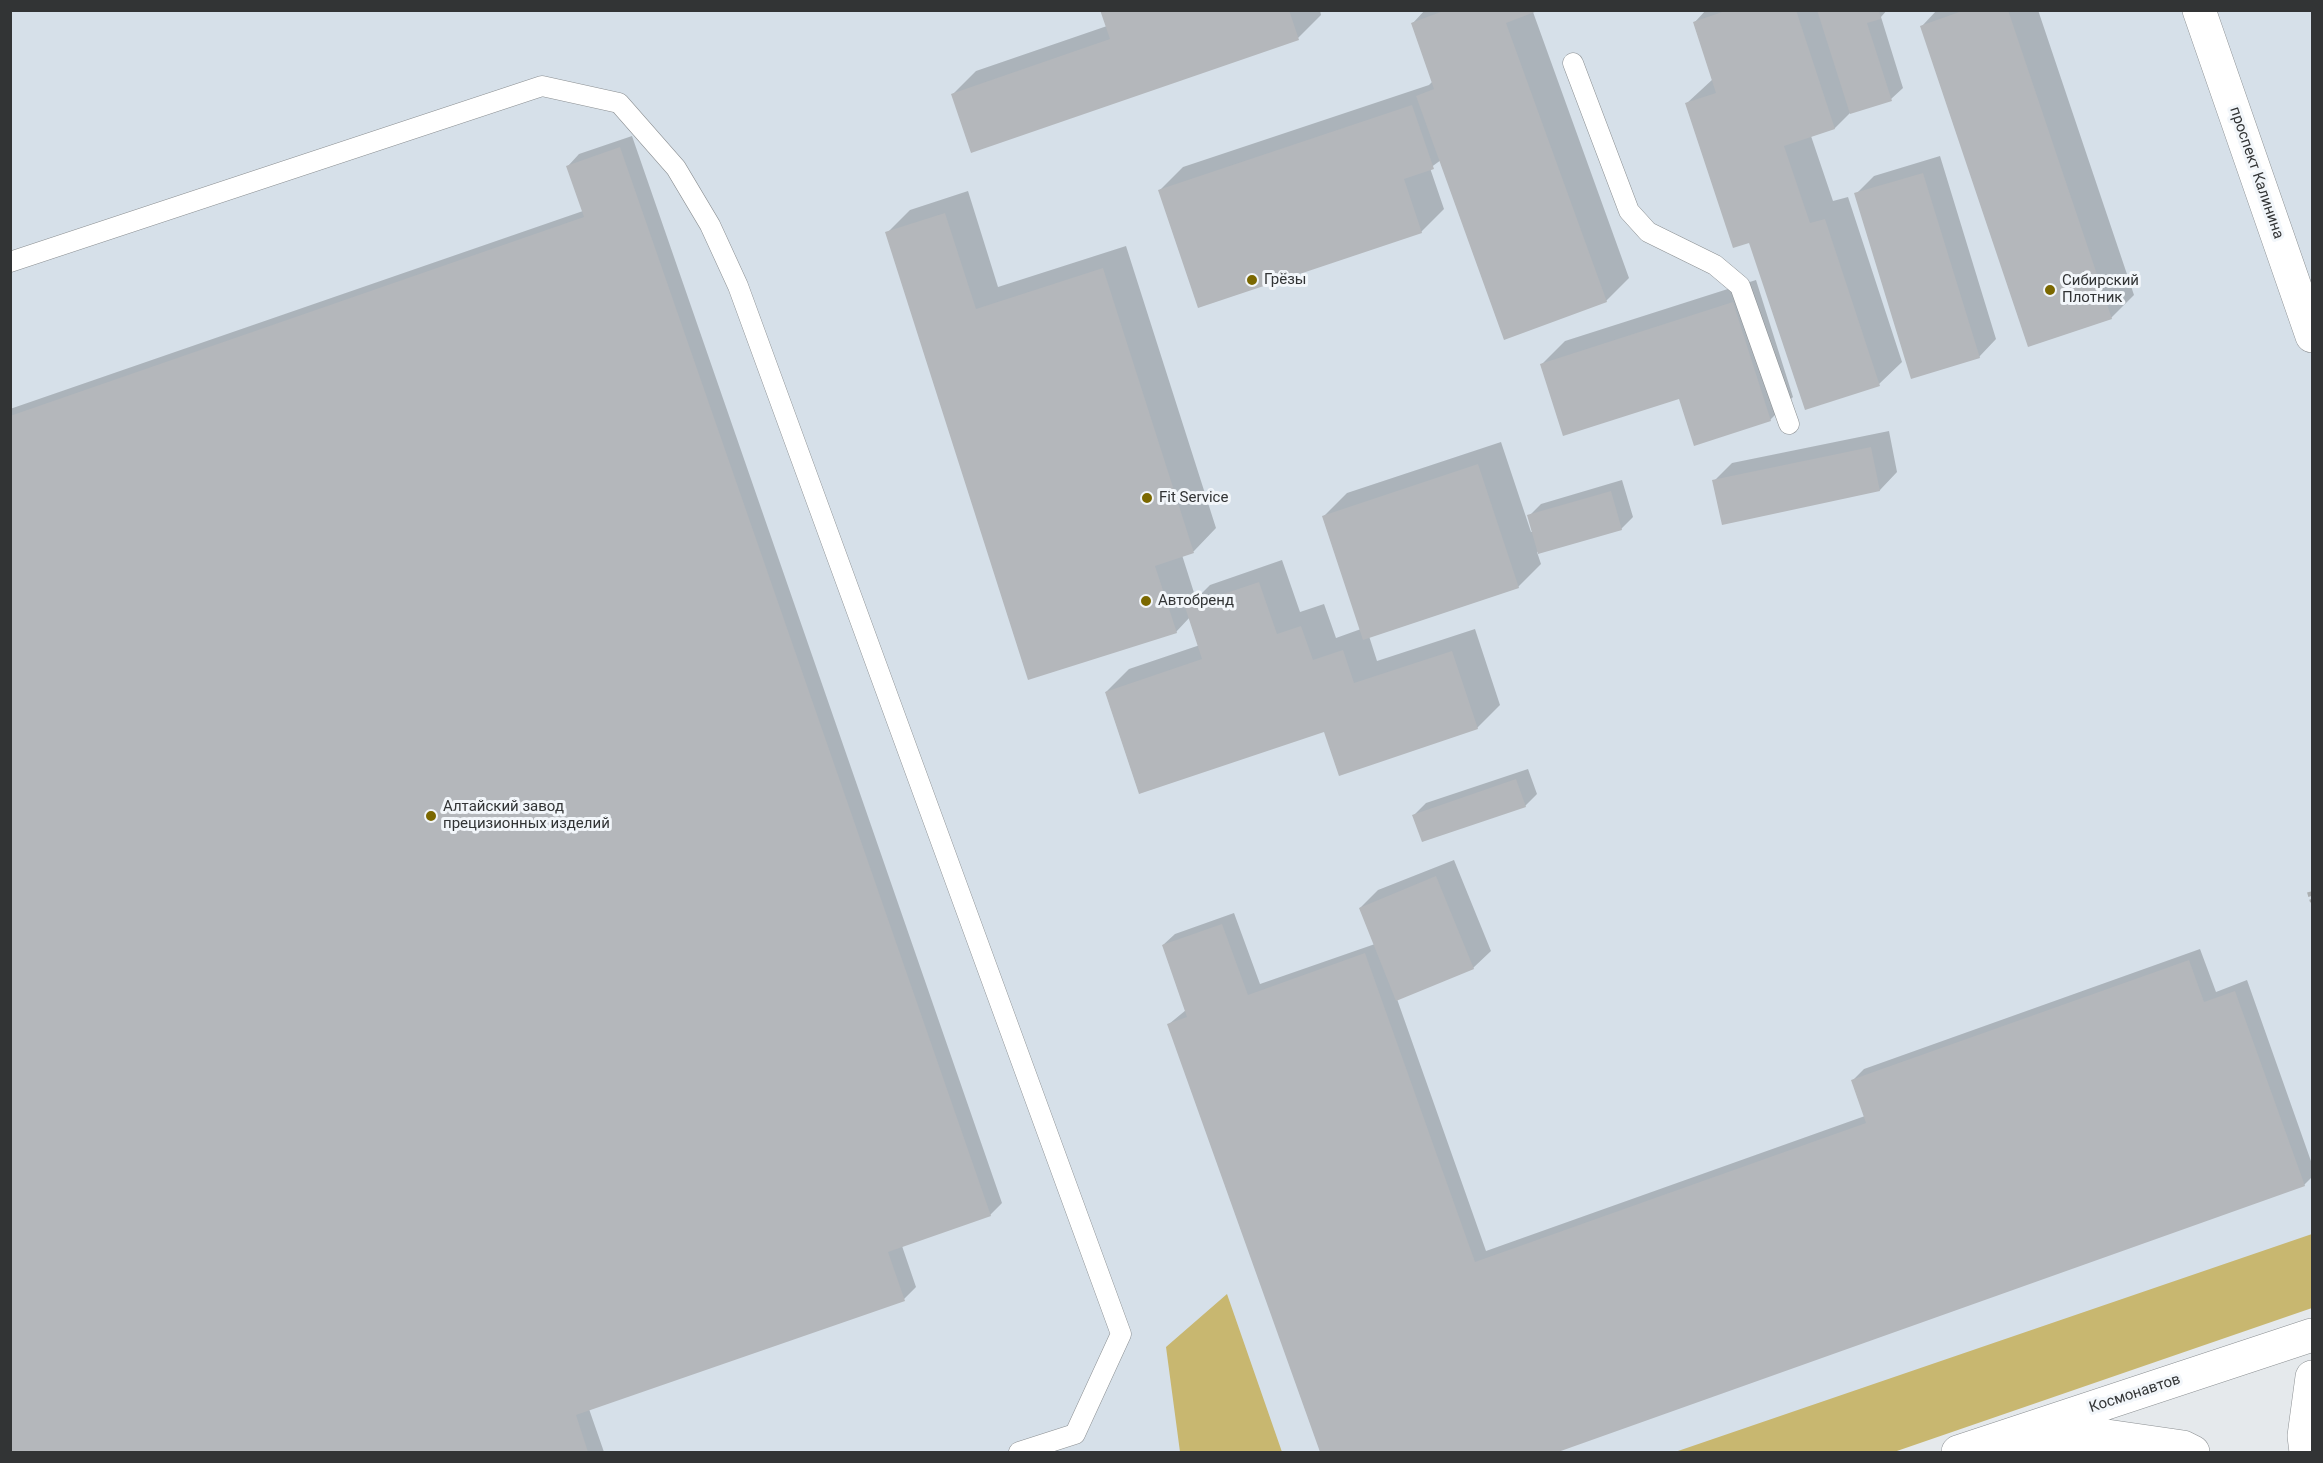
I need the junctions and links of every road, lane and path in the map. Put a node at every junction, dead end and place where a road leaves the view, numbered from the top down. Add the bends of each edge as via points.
1 (2199, 10) edge
2 (1573, 63) dead end
3 (10, 262) edge
4 (2313, 336) edge
5 (1789, 424) dead end
6 (2309, 892) dead end
7 (2313, 902) edge
8 (2313, 1335) edge
9 (2313, 1377) edge
10 (1019, 1452) edge
11 (1958, 1452) edge
12 (1985, 1452) edge
13 (2193, 1452) edge
14 (2306, 1452) edge

1 - 4 main road, проспект Калинина
2 - 5 lane via 1629,211 1648,232 1715,265 1740,286
3 - 10 lane via 542,86 619,103 676,168 710,225 738,286 1120,1334 1075,1434
6 - 7 path
8 - 11 main road, Космонавтов
9 - 14 main road via 2304,1436
12 - 13 main road via 2100,1435 2183,1447

